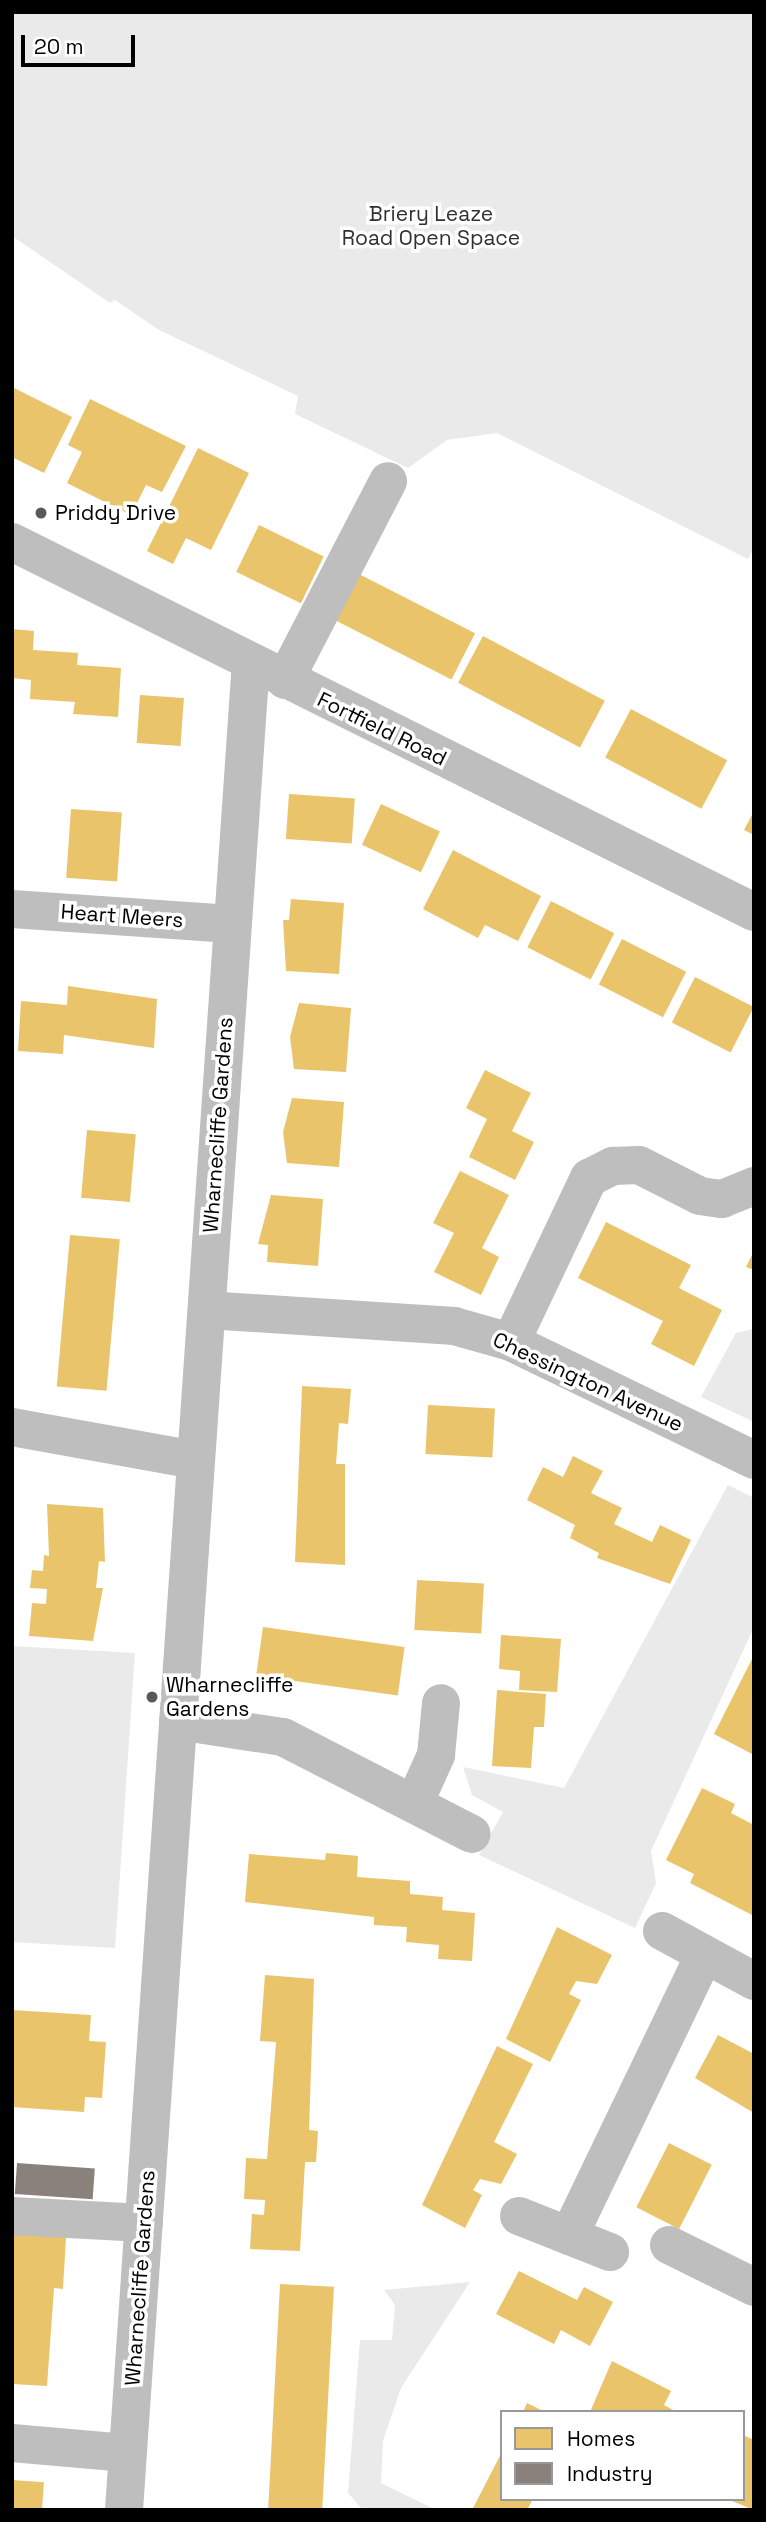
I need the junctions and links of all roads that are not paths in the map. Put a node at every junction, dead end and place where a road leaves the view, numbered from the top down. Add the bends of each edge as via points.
1 (388, 481) dead end
2 (12, 542) edge
3 (251, 663) junction
4 (285, 680) junction
5 (12, 909) edge
6 (754, 912) edge
7 (231, 924) junction
8 (754, 1186) edge
9 (207, 1310) junction
10 (510, 1342) junction
11 (12, 1427) edge
12 (195, 1460) junction
13 (754, 1460) edge
14 (440, 1703) dead end
15 (178, 1721) junction
16 (414, 1804) junction
17 (472, 1834) dead end
18 (662, 1931) dead end
19 (704, 1955) junction
20 (754, 1981) edge
21 (519, 2216) dead end
22 (12, 2217) edge
23 (144, 2223) junction
24 (569, 2235) junction
25 (669, 2245) dead end
26 (610, 2252) dead end
27 (754, 2287) edge
28 (12, 2444) edge
29 (127, 2453) junction
30 (124, 2510) edge

1 - 4 street
2 - 3 street, Fortfield Road
3 - 4 street, Fortfield Road
3 - 7 street, Wharnecliffe Gardens
4 - 6 street, Fortfield Road
5 - 7 street, Heart Meers
7 - 9 street, Wharnecliffe Gardens
8 - 10 street via 722,1199 700,1196 639,1165 589,1178
9 - 10 street, Chessington Avenue via 454,1326
9 - 12 street, Wharnecliffe Gardens
10 - 13 street, Chessington Avenue
11 - 12 street
12 - 15 street, Wharnecliffe Gardens
14 - 16 street via 436,1755
15 - 16 street via 283,1737
15 - 23 street, Wharnecliffe Gardens
16 - 17 street
18 - 19 street
19 - 20 street
19 - 24 street
21 - 24 street
22 - 23 street
23 - 29 street, Wharnecliffe Gardens
24 - 26 street
25 - 27 street
28 - 29 street
29 - 30 street, Wharnecliffe Gardens

